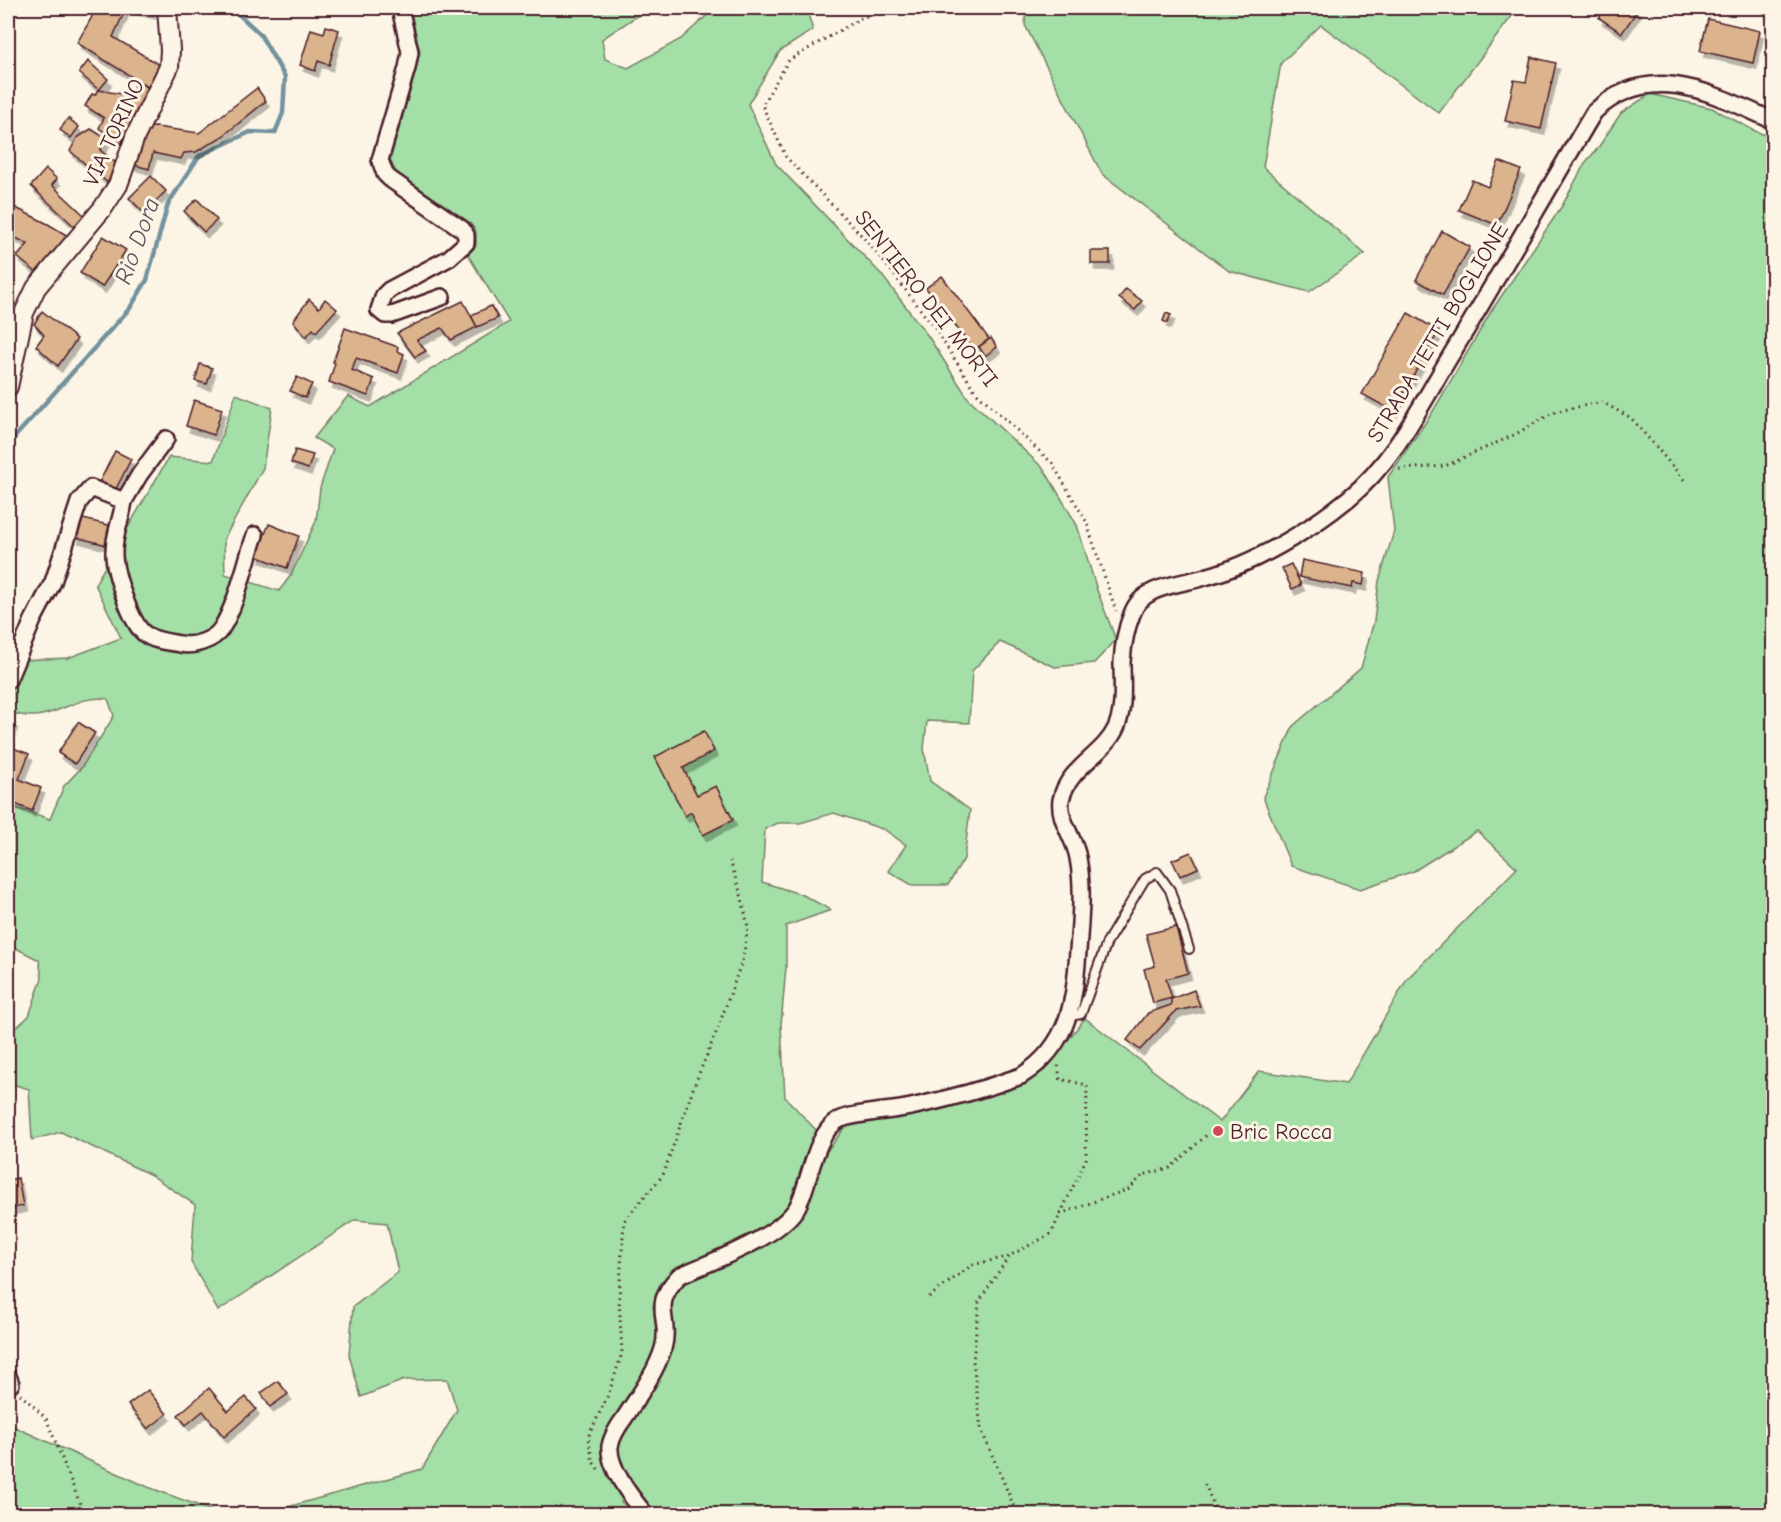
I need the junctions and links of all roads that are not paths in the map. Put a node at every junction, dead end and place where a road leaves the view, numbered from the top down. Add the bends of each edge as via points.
1 (167, 8) edge
2 (400, 8) edge
3 (1773, 122) edge
4 (442, 297) dead end
5 (15, 326) edge
6 (8, 387) edge
7 (166, 439) dead end
8 (124, 501) junction
9 (255, 535) dead end
10 (8, 680) edge
11 (1189, 949) dead end
12 (1069, 1016) junction
13 (645, 1515) edge

1 - 5 street, VIA TORINO via 169,67 135,137 118,185 36,288
2 - 4 street via 410,52 380,160 390,179 462,229 466,243 449,258 389,290 379,310 392,315
3 - 12 street, STRADA TETTI BOGLIONE via 1681,85 1632,87 1607,99 1594,112 1468,328 1379,470 1318,520 1254,559 1143,596 1125,636 1122,714 1103,749 1071,778 1060,803 1078,854 1082,882 1075,995
5 - 6 street, VIA TORINO
7 - 8 street
8 - 9 street via 113,552 117,575 144,634 157,640 184,645 203,642 219,632 230,612
8 - 10 street via 91,488 78,502 53,582
11 - 12 lane via 1170,890 1157,872 1145,879 1107,942 1081,1014
12 - 13 street, STRADA TETTI BOGLIONE via 1056,1043 1035,1068 1020,1076 911,1107 841,1119 831,1126 815,1155 796,1208 780,1226 679,1276 668,1287 662,1306 663,1348 654,1372 610,1444 611,1458 630,1496

